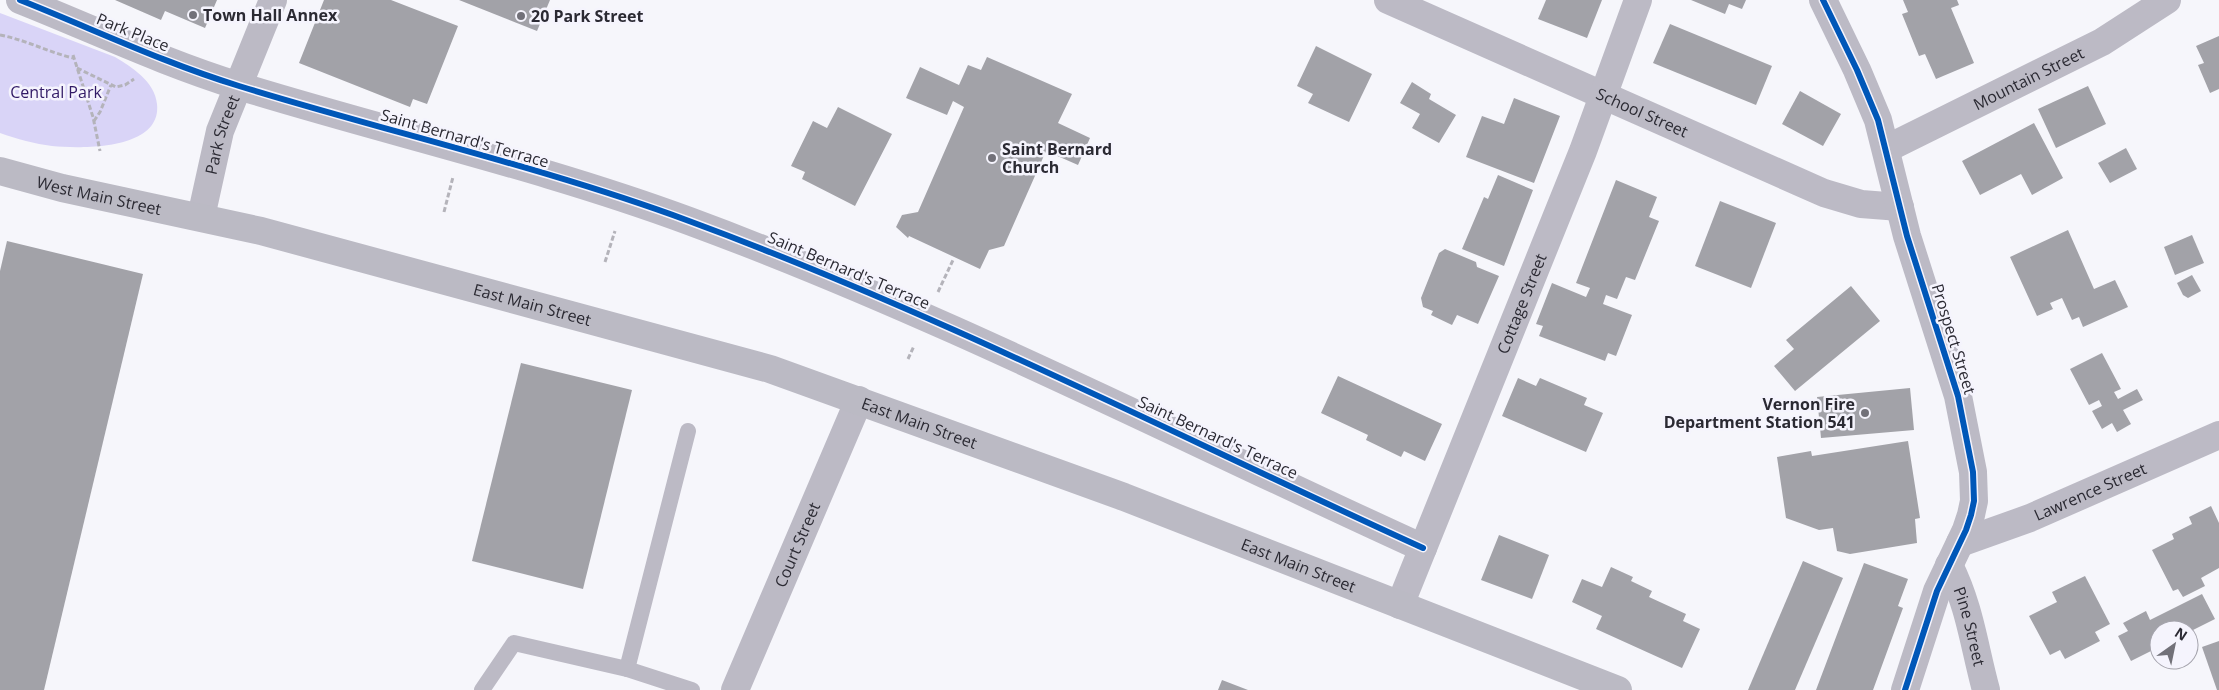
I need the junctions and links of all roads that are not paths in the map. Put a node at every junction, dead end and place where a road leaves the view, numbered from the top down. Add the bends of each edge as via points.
1 (20, 0) edge
2 (273, 0) edge
3 (1388, 0) edge
4 (1638, 0) edge
5 (1823, 0) edge
6 (2167, 0) edge
7 (62, 8) edge
8 (237, 86) junction
9 (1603, 95) junction
10 (1886, 149) junction
11 (0, 172) edge
12 (1900, 207) junction
13 (201, 217) junction
14 (859, 400) junction
15 (688, 431) dead end
16 (2219, 435) edge
17 (1423, 548) junction
18 (1955, 554) junction
19 (1400, 605) junction
20 (627, 669) junction
21 (482, 690) edge
22 (692, 690) edge
23 (735, 690) edge
24 (1618, 690) edge
25 (1905, 690) edge
26 (1986, 690) edge

1 - 7 street, Park Place
2 - 8 street, Park Street
3 - 9 street, School Street
4 - 9 street, Cottage Street
5 - 10 street, Prospect Street via 1857,70
6 - 10 street, Mountain Street via 2102,42
7 - 8 street, Park Place via 187,68
8 - 13 street, Park Street via 215,147
8 - 17 street, Saint Bernard's Terrace via 586,187 770,251 949,327
9 - 12 street, School Street via 1824,193 1861,204
9 - 17 street, Cottage Street via 1580,160
10 - 12 street, Prospect Street
11 - 13 main road, West Main Street
12 - 18 street, Prospect Street via 1947,357 1971,456 1974,501
13 - 14 main road, East Main Street via 740,360
14 - 19 main road, East Main Street via 1124,497
14 - 23 street, Court Street
15 - 20 lane
16 - 18 street, Lawrence Street
17 - 19 street, Cottage Street
18 - 25 street, Prospect Street via 1937,591
18 - 26 street, Pine Street
19 - 24 main road, East Main Street
20 - 21 lane via 514,643
20 - 22 lane

